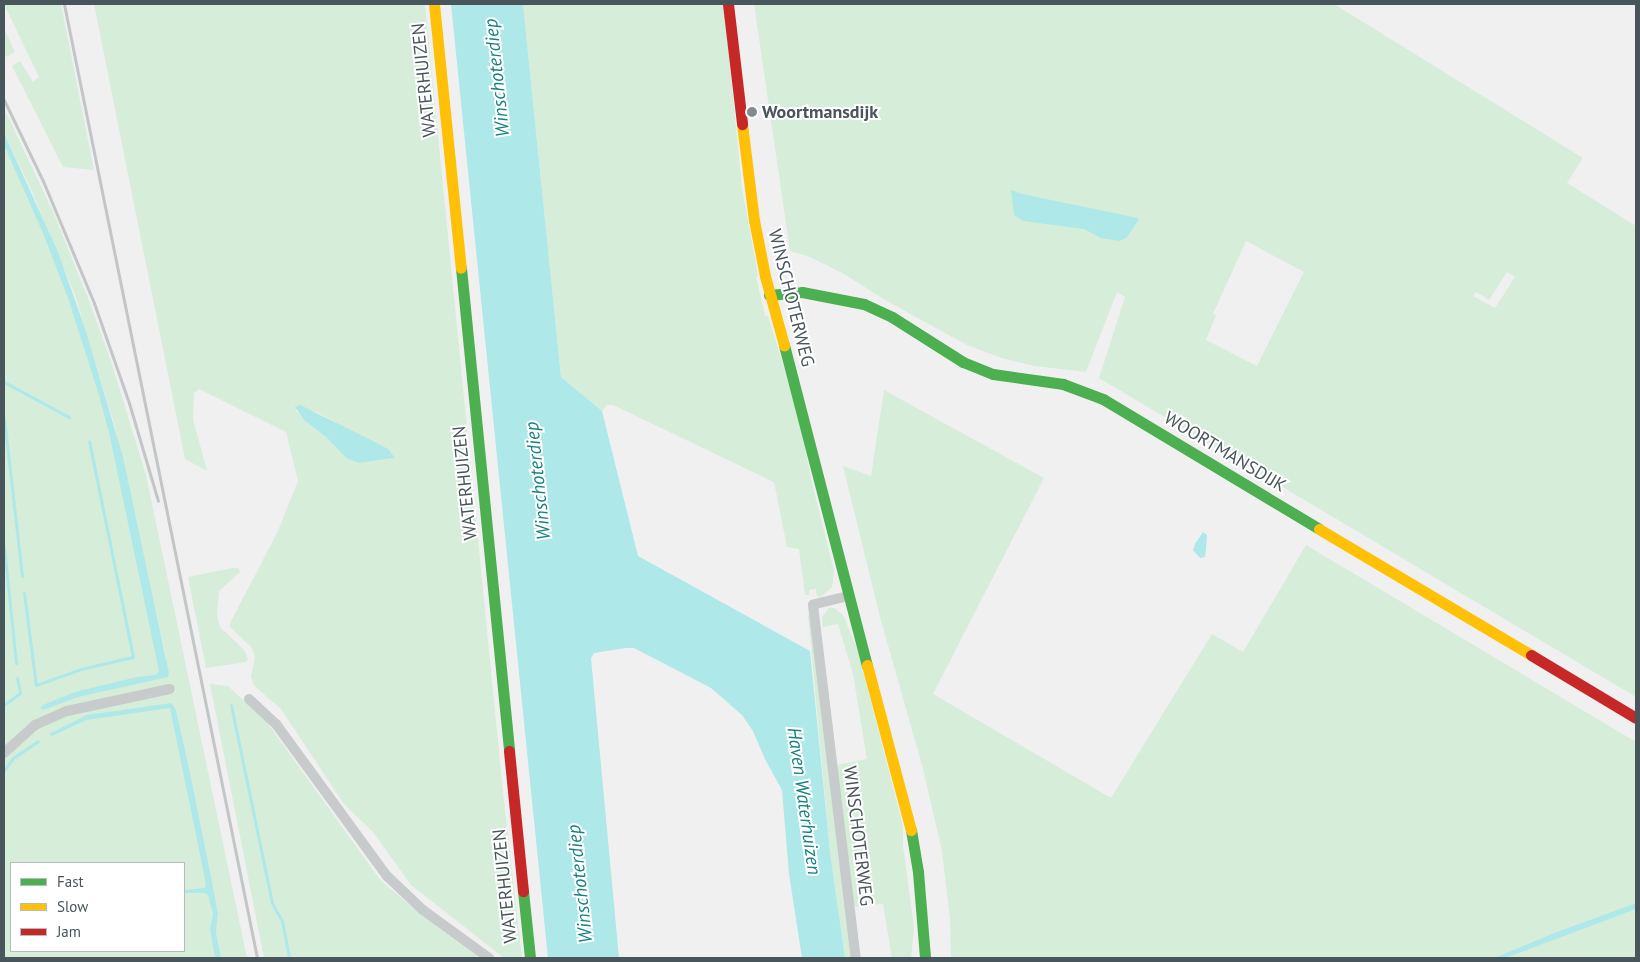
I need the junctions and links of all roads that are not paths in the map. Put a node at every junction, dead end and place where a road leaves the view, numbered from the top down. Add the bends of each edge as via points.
1 (434, 4) edge
2 (728, 4) edge
3 (770, 295) junction
4 (848, 596) junction
5 (170, 689) dead end
6 (249, 699) dead end
7 (1636, 718) edge
8 (4, 753) edge
9 (489, 958) edge
10 (530, 958) edge
11 (856, 958) edge
12 (925, 958) edge

1 - 10 street, WATERHUIZEN
2 - 3 street, WINSCHOTERWEG via 754,220
3 - 4 street, WINSCHOTERWEG
3 - 7 street, WOORTMANSDIJK via 802,292 864,304 892,317 963,362 986,371 1063,384 1103,399
4 - 11 street, WINSCHOTERWEG via 813,605
4 - 12 street, WINSCHOTERWEG via 908,814 918,872
5 - 8 street via 67,711 35,726
6 - 9 street, WATERHUIZEN via 276,724 392,880 423,910

